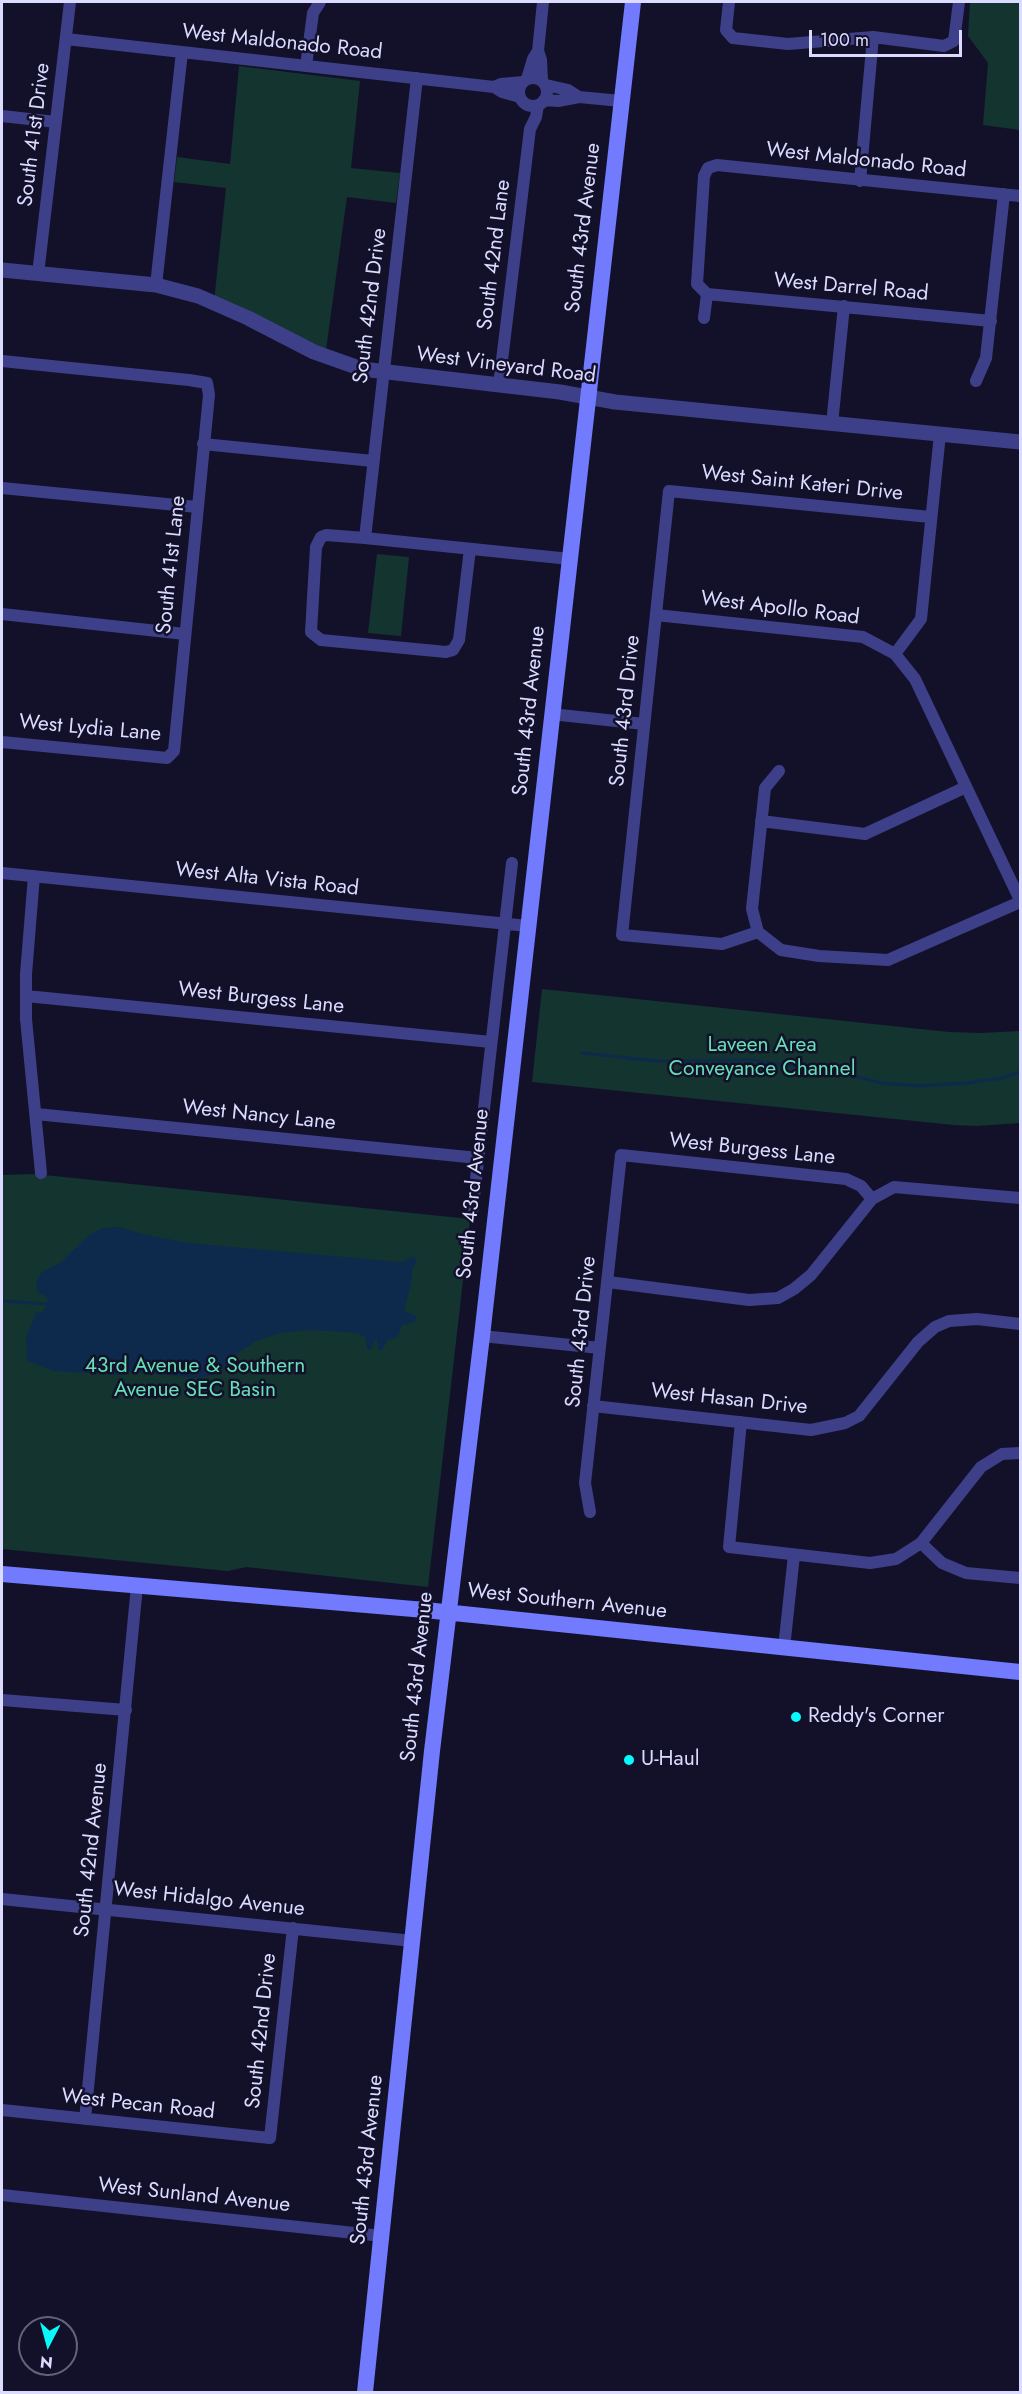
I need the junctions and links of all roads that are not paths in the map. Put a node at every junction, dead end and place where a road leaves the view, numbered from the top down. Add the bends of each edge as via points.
1 (70, 2) edge
2 (320, 2) edge
3 (543, 2) edge
4 (633, 2) edge
5 (729, 2) edge
6 (959, 2) edge
7 (310, 7) edge
8 (873, 37) junction
9 (66, 39) junction
10 (538, 51) junction
11 (182, 52) junction
12 (306, 66) junction
13 (417, 78) junction
14 (525, 81) junction
15 (544, 83) junction
16 (494, 87) junction
17 (579, 97) junction
18 (621, 101) junction
19 (532, 102) junction
20 (2, 116) edge
21 (56, 122) junction
22 (860, 181) junction
23 (1004, 195) junction
24 (1020, 196) edge
25 (2, 270) edge
26 (38, 274) junction
27 (156, 285) junction
28 (707, 294) junction
29 (844, 306) junction
30 (704, 318) dead end
31 (991, 321) junction
32 (2, 361) edge
33 (383, 371) junction
34 (976, 381) dead end
35 (499, 385) junction
36 (588, 397) junction
37 (832, 424) junction
38 (939, 434) junction
39 (1020, 442) edge
40 (203, 444) junction
41 (373, 461) junction
42 (2, 488) edge
43 (669, 491) joint
44 (198, 507) junction
45 (930, 517) junction
46 (365, 538) junction
47 (470, 549) junction
48 (570, 559) junction
49 (2, 614) edge
50 (656, 615) junction
51 (185, 634) junction
52 (895, 654) junction
53 (551, 714) junction
54 (644, 724) junction
55 (2, 742) edge
56 (174, 751) joint
57 (779, 771) dead end
58 (966, 787) junction
59 (761, 821) junction
60 (512, 863) dead end
61 (2, 873) edge
62 (34, 876) junction
63 (1020, 901) edge
64 (504, 924) junction
65 (528, 926) junction
66 (758, 932) junction
67 (26, 996) junction
68 (491, 1042) junction
69 (36, 1114) junction
70 (621, 1155) joint
71 (478, 1158) junction
72 (41, 1173) dead end
73 (1020, 1198) edge
74 (872, 1200) junction
75 (472, 1214) dead end
76 (608, 1282) junction
77 (1020, 1324) edge
78 (482, 1336) junction
79 (600, 1348) junction
80 (593, 1406) junction
81 (741, 1422) junction
82 (1020, 1453) edge
83 (591, 1512) dead end
84 (921, 1543) junction
85 (794, 1555) junction
86 (2, 1574) edge
87 (1020, 1578) edge
88 (137, 1586) junction
89 (448, 1612) junction
90 (784, 1648) junction
91 (1020, 1672) edge
92 (2, 1700) edge
93 (126, 1710) junction
94 (2, 1899) edge
95 (106, 1910) junction
96 (293, 1928) junction
97 (413, 1941) junction
98 (2, 2110) edge
99 (85, 2118) junction
100 (270, 2138) joint
101 (2, 2194) edge
102 (382, 2236) junction
103 (365, 2392) edge

1 - 9 street, South 41st Drive
2 - 7 street
3 - 10 street
4 - 18 main road, South 43rd Avenue
5 - 8 street via 726,30 733,38 788,44
6 - 8 street via 954,41 944,46
7 - 12 street
8 - 22 street
9 - 11 street, West Maldonado Road
9 - 21 street, South 41st Drive
10 - 14 street
10 - 15 street
11 - 12 street, West Maldonado Road
11 - 27 street
12 - 13 street, West Maldonado Road
13 - 16 street, West Maldonado Road
13 - 33 street, South 42nd Drive
14 - 15 street via 537,78
14 - 16 street, West Maldonado Road
14 - 19 street via 520,87
15 - 17 street, West Maldonado Road
15 - 19 street via 547,93
16 - 19 street, West Maldonado Road
17 - 18 street, West Maldonado Road
17 - 19 street, West Maldonado Road
18 - 36 main road, South 43rd Avenue
19 - 35 street, South 42nd Lane via 526,120 530,129
20 - 21 street
21 - 26 street, South 41st Drive
22 - 23 street, West Maldonado Road
22 - 28 street, West Maldonado Road via 717,165 708,168 704,176 697,284
23 - 24 street, West Maldonado Road
23 - 31 street
25 - 26 street, West Vineyard Road
26 - 27 street, West Vineyard Road
27 - 33 street, West Vineyard Road via 214,302 325,357
28 - 29 street, West Darrel Road
28 - 30 street
29 - 31 street, West Darrel Road
29 - 37 street
31 - 34 street via 986,358
32 - 40 street, South 41st Lane via 207,383
33 - 35 street, West Vineyard Road
33 - 41 street, South 42nd Drive
35 - 36 street, West Vineyard Road
36 - 37 street, West Vineyard Road
36 - 48 main road, South 43rd Avenue
37 - 38 street, West Vineyard Road
38 - 39 street, West Vineyard Road
38 - 45 street
40 - 41 street
40 - 44 street, South 41st Lane
41 - 46 street, South 42nd Drive
42 - 44 street
43 - 45 street, West Saint Kateri Drive
43 - 50 street, South 43rd Drive
44 - 51 street, South 41st Lane
45 - 52 street via 921,619
46 - 47 street
46 - 47 street via 326,535 318,541 310,622 311,632 317,638 453,650 459,640
47 - 48 street
48 - 53 main road, South 43rd Avenue
49 - 51 street
50 - 52 street, West Apollo Road via 863,637
50 - 54 street, South 43rd Drive
51 - 56 street, South 41st Lane
52 - 58 street via 915,679
53 - 54 street
53 - 65 main road, South 43rd Avenue
54 - 66 street, South 43rd Drive via 621,935 722,944
55 - 56 street, West Lydia Lane via 166,758
57 - 59 street via 765,788
58 - 59 street via 865,834
58 - 63 street
59 - 66 street via 752,909
60 - 64 street, South 43rd Avenue
61 - 62 street, West Alta Vista Road
62 - 64 street, West Alta Vista Road
62 - 67 street
63 - 66 street via 888,960 782,950
64 - 65 street, West Alta Vista Road
64 - 68 street, South 43rd Avenue
65 - 78 main road, South 43rd Avenue
67 - 68 street, West Burgess Lane
67 - 69 street
68 - 71 street, South 43rd Avenue
69 - 71 street, West Nancy Lane
69 - 72 street
70 - 74 street, West Burgess Lane via 846,1179 861,1186
70 - 76 street, South 43rd Drive
71 - 75 street, South 43rd Avenue
73 - 74 street via 894,1187
74 - 76 street via 811,1275 778,1298 749,1300
76 - 79 street, South 43rd Drive
77 - 81 street, West Hasan Drive via 977,1319 949,1321 935,1327 918,1342 859,1416 845,1423 811,1430
78 - 79 street
78 - 89 main road, South 43rd Avenue
79 - 80 street, South 43rd Drive
80 - 81 street, West Hasan Drive
80 - 83 street, South 43rd Drive via 585,1484
81 - 85 street via 729,1547
82 - 84 street via 1002,1454 981,1467
84 - 85 street via 896,1559 870,1563
84 - 87 street via 942,1563 966,1573
85 - 90 street
86 - 88 main road, West Southern Avenue
88 - 89 main road, West Southern Avenue
88 - 93 street, South 42nd Avenue
89 - 90 main road, West Southern Avenue
89 - 97 main road, South 43rd Avenue
90 - 91 main road, West Southern Avenue
92 - 93 street
93 - 95 street, South 42nd Avenue
94 - 95 street, West Hidalgo Avenue
95 - 96 street, West Hidalgo Avenue
95 - 99 street, South 42nd Avenue
96 - 97 street, West Hidalgo Avenue
96 - 100 street, South 42nd Drive
97 - 102 main road, South 43rd Avenue
98 - 99 street, West Pecan Road
99 - 100 street, West Pecan Road
101 - 102 street, West Sunland Avenue
102 - 103 main road, South 43rd Avenue

